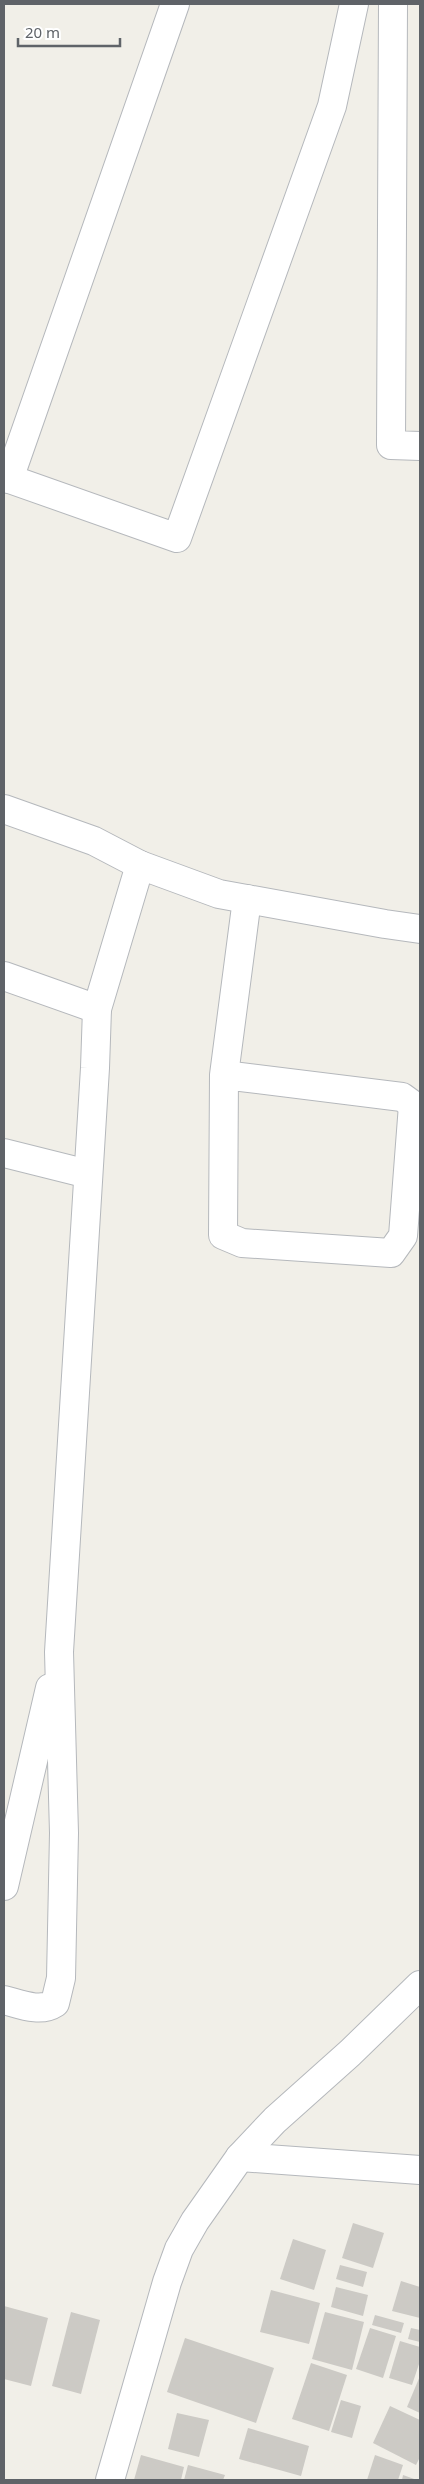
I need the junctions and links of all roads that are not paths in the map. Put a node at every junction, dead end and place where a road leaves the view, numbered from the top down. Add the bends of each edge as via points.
1 (175, 4) edge
2 (354, 4) edge
3 (393, 4) edge
4 (420, 446) edge
5 (7, 478) edge
6 (4, 809) edge
7 (140, 865) junction
8 (247, 899) junction
9 (420, 929) edge
10 (4, 976) edge
11 (96, 1008) junction
12 (224, 1075) junction
13 (4, 1154) edge
14 (88, 1174) junction
15 (59, 1652) junction
16 (4, 1886) edge
17 (420, 1985) edge
18 (4, 2000) edge
19 (240, 2157) junction
20 (420, 2170) edge
21 (110, 2480) edge

1 - 5 street
2 - 5 street via 332,106 177,538
3 - 4 street via 391,445
6 - 7 street via 94,841
7 - 8 street via 219,894
7 - 11 street
8 - 9 street
8 - 12 street
10 - 11 street
11 - 14 street
12 - 12 street via 223,1236 242,1243 391,1253 404,1236 413,1105 402,1097
13 - 14 street
14 - 15 street
15 - 16 street
15 - 18 street via 64,1833 59,1985 55,2003 49,2007 38,2008
17 - 19 street via 275,2120
19 - 20 street
19 - 21 street via 179,2249

